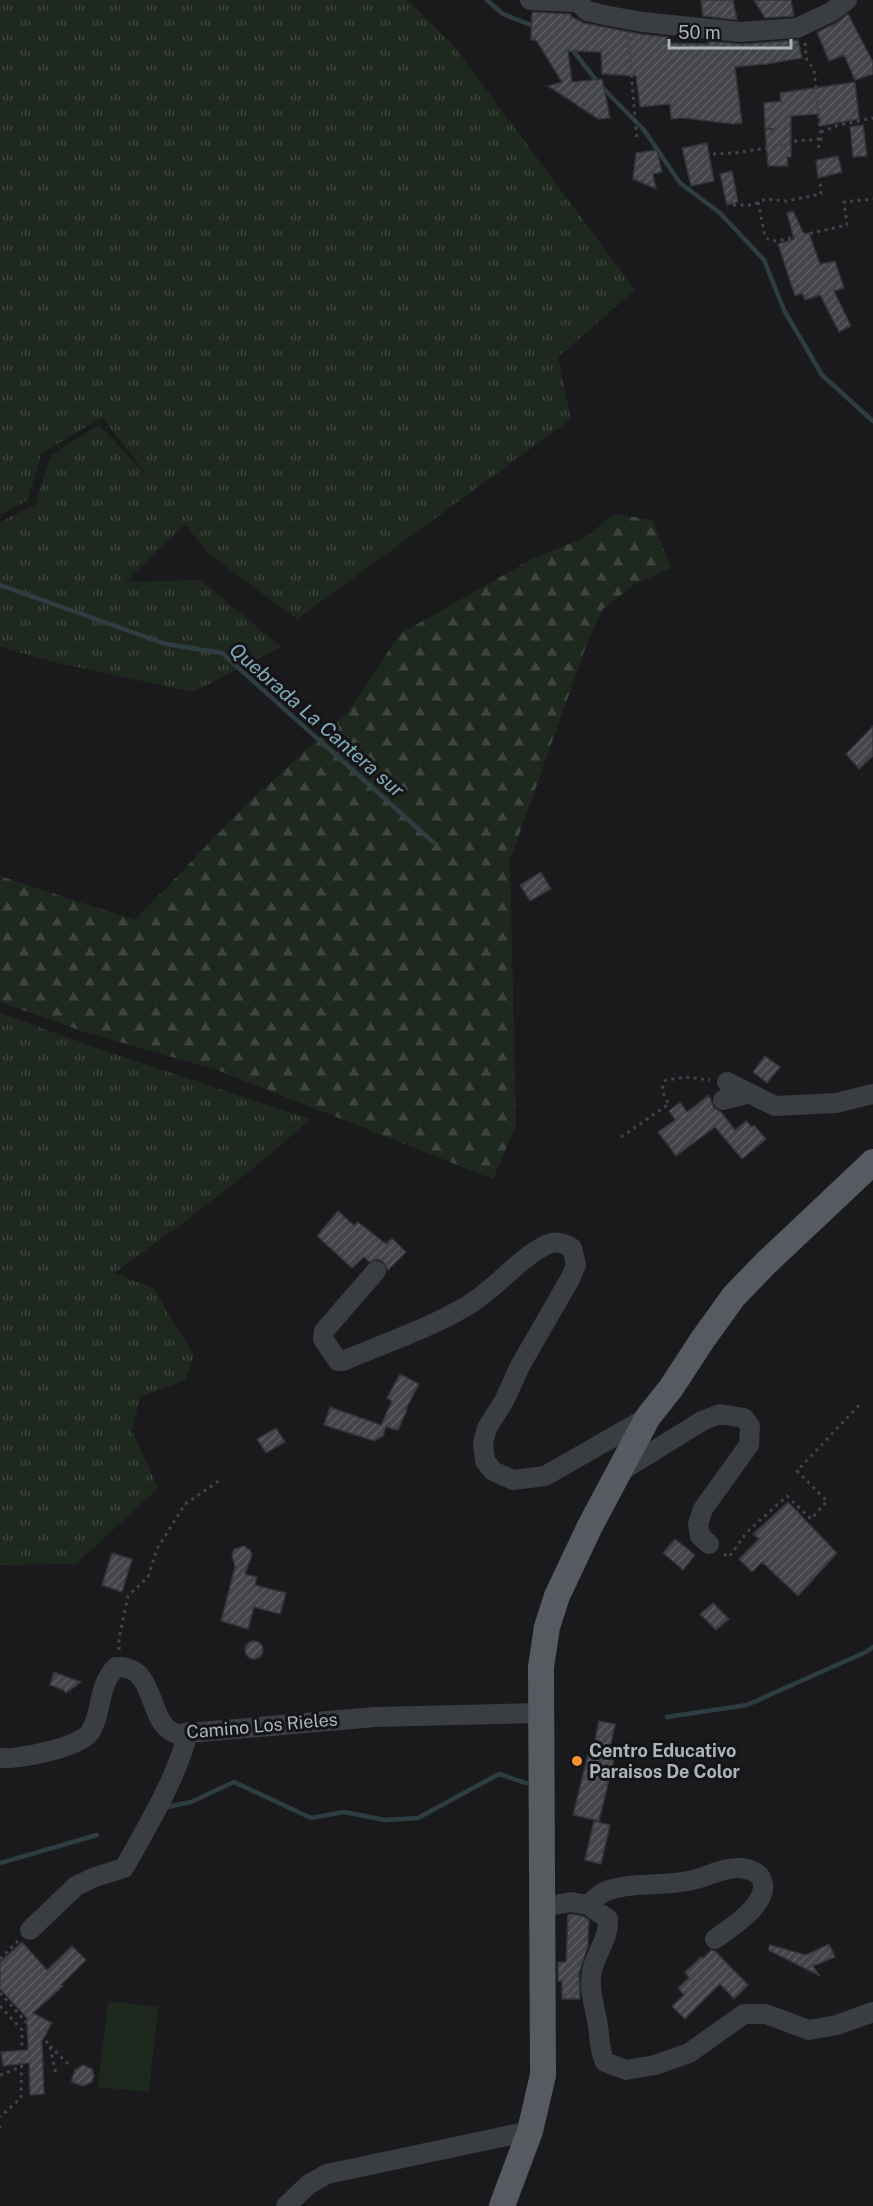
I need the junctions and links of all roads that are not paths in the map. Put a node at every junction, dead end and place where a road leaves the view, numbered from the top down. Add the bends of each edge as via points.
1 (530, 0) edge
2 (846, 0) edge
3 (576, 1) edge
4 (725, 1091) road end
5 (873, 1094) edge
6 (873, 1162) edge
7 (376, 1271) dead end
8 (648, 1417) junction
9 (618, 1473) junction
10 (710, 1545) road end
11 (542, 1713) junction
12 (188, 1732) junction
13 (0, 1758) edge
14 (588, 1905) junction
15 (543, 1907) junction
16 (30, 1930) road end
17 (715, 1939) dead end
18 (873, 2012) edge
19 (530, 2131) junction
20 (286, 2206) edge
21 (502, 2206) edge

1 - 3 street
2 - 3 street via 797,28 740,32 627,20 587,11
4 - 5 street via 750,1093 775,1106 836,1103
6 - 8 main road via 734,1296
7 - 8 street via 323,1334 340,1361 468,1305 547,1244 556,1242 572,1248 576,1265 570,1279 487,1428 483,1443 485,1461 501,1476 513,1480 545,1476
8 - 9 main road
9 - 10 street via 702,1421 720,1414 744,1418 750,1426 749,1445 703,1509 698,1524 700,1536
9 - 11 main road via 557,1596 547,1627 541,1667
11 - 12 street, Camino Los Rieles via 375,1717
11 - 15 main road
12 - 13 street, Camino Los Rieles via 168,1731 139,1674 127,1667 116,1667 108,1675 92,1731 85,1739 12,1759
12 - 16 street via 182,1755 124,1868 76,1886
14 - 15 street via 571,1902
14 - 17 street via 605,1892 630,1886 691,1881 730,1869 754,1872 763,1887 759,1902
14 - 18 street via 608,1918 604,1944 593,1968 591,1996 601,2054 605,2062 626,2070 655,2066 689,2053 744,2014 766,2014 808,2030
15 - 19 main road via 543,2075
19 - 20 street via 327,2174 309,2184
19 - 21 main road

